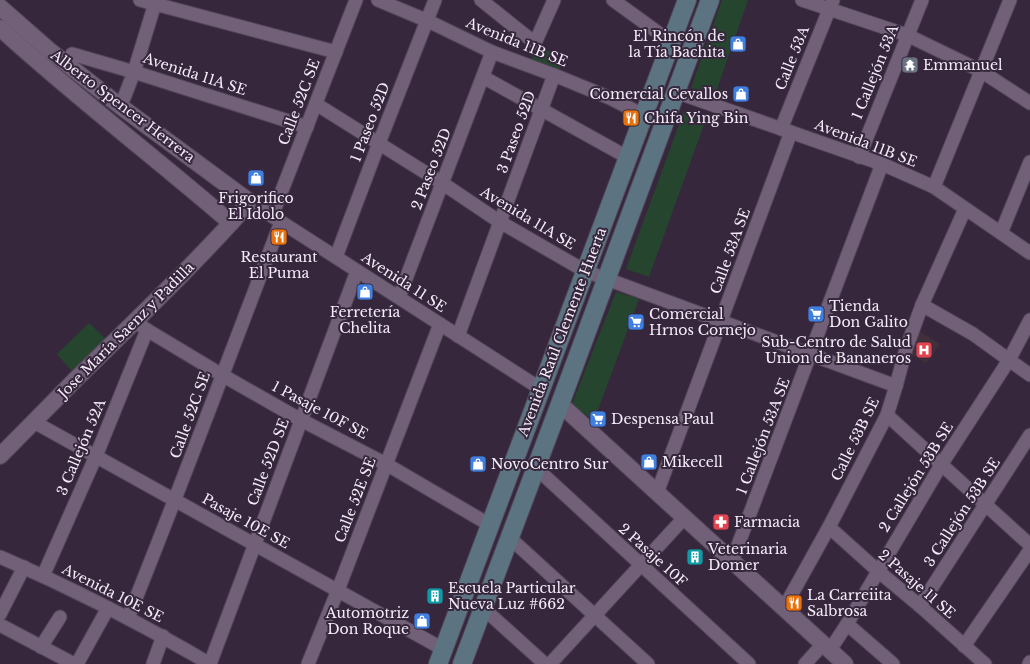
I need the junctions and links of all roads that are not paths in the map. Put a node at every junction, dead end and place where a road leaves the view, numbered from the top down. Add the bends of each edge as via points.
1 (140, 0) edge
2 (356, 0) edge
3 (378, 0) edge
4 (435, 0) edge
5 (481, 0) edge
6 (554, 0) edge
7 (613, 0) edge
8 (687, 0) edge
9 (710, 0) edge
10 (802, 0) edge
11 (922, 0) edge
12 (1010, 0) edge
13 (156, 2) edge
14 (832, 5) edge
15 (0, 7) edge
16 (428, 21) junction
17 (0, 28) edge
18 (907, 35) junction
19 (671, 42) junction
20 (336, 52) junction
21 (492, 52) junction
22 (72, 54) dead end
23 (981, 71) junction
24 (134, 72) junction
25 (554, 75) junction
26 (483, 77) junction
27 (676, 92) junction
28 (124, 98) dead end
29 (1030, 103) edge
30 (316, 104) junction
31 (542, 110) junction
32 (643, 115) junction
33 (307, 127) junction
34 (786, 130) junction
35 (379, 143) junction
36 (628, 157) junction
37 (860, 157) junction
38 (1030, 162) edge
39 (882, 164) junction
40 (220, 179) junction
41 (442, 183) junction
42 (934, 187) junction
43 (204, 200) junction
44 (250, 202) junction
45 (965, 209) junction
46 (276, 219) junction
47 (500, 222) junction
48 (231, 224) junction
49 (1001, 234) junction
50 (1030, 253) edge
51 (336, 257) junction
52 (357, 271) junction
53 (585, 271) junction
54 (607, 278) junction
55 (399, 297) junction
56 (922, 305) junction
57 (1030, 320) edge
58 (721, 321) junction
59 (440, 324) junction
60 (141, 326) junction
61 (458, 336) junction
62 (811, 354) junction
63 (1009, 360) junction
64 (1030, 374) edge
65 (222, 375) junction
66 (896, 386) junction
67 (541, 389) junction
68 (560, 404) junction
69 (887, 415) junction
70 (301, 420) junction
71 (34, 422) junction
72 (1030, 434) edge
73 (0, 456) edge
74 (96, 456) junction
75 (386, 464) junction
76 (941, 465) junction
77 (536, 468) junction
78 (657, 493) junction
79 (175, 501) junction
80 (985, 504) junction
81 (684, 518) junction
82 (490, 525) junction
83 (829, 527) junction
84 (510, 538) junction
85 (254, 544) junction
86 (1030, 545) edge
87 (1030, 550) edge
88 (0, 556) edge
89 (732, 561) junction
90 (641, 565) junction
91 (24, 567) junction
92 (878, 571) junction
93 (43, 576) junction
94 (338, 590) junction
95 (920, 606) junction
96 (108, 608) junction
97 (483, 608) junction
98 (784, 608) junction
99 (0, 614) edge
100 (595, 615) junction
101 (60, 617) dead end
102 (128, 618) junction
103 (848, 624) junction
104 (0, 625) edge
105 (163, 636) junction
106 (964, 646) junction
107 (41, 647) junction
108 (826, 647) junction
109 (441, 656) edge
110 (76, 664) edge
111 (153, 664) edge
112 (210, 664) edge
113 (308, 664) edge
114 (462, 664) edge
115 (545, 664) edge
116 (550, 664) edge
117 (648, 664) edge
118 (749, 664) edge
119 (805, 664) edge
120 (845, 664) edge
121 (892, 664) edge
122 (984, 664) edge

1 - 13 street
2 - 20 street, Calle 52C SE
3 - 16 street, Avenida 11B SE
4 - 16 street, 1 Paseo 52D
5 - 6 street via 535,43
7 - 19 street
8 - 19 main road, Avenida Raúl Clemente Huerta
9 - 27 main road, Avenida Raúl Clemente Huerta
10 - 14 street
11 - 18 street, 1 Callejón 53A
12 - 23 street
13 - 20 street
13 - 24 street
14 - 18 street
14 - 34 street, Calle 53A
15 - 40 street, Alberto Spencer Herrera via 120,106
16 - 21 street, Avenida 11B SE
16 - 35 street, 1 Paseo 52D
17 - 43 street, Alberto Spencer Herrera
18 - 23 street
18 - 37 street, 1 Callejón 53A
19 - 32 main road, Avenida Raúl Clemente Huerta
20 - 30 street, Calle 52C SE
21 - 25 street, Avenida 11B SE
21 - 26 street, 2 Paseo 52D
22 - 24 street, Avenida 11A SE
23 - 29 street
23 - 42 street
24 - 28 street
24 - 33 street, Avenida 11A SE
25 - 31 street, 3 Paseo 52D
25 - 32 street, Avenida 11B SE
26 - 31 street
26 - 41 street, 2 Paseo 52D
27 - 34 street, Avenida 11B SE
27 - 54 main road, Avenida Raúl Clemente Huerta
30 - 33 street, Calle 52C SE
30 - 35 street, Avenida 11A SE
31 - 36 street
31 - 47 street, 3 Paseo 52D
32 - 36 main road, Avenida Raúl Clemente Huerta
33 - 46 street, Calle 52C SE
34 - 37 street, Avenida 11B SE
34 - 58 street, Calle 53A SE
35 - 41 street, Avenida 11A SE
35 - 51 street, 1 Paseo 52D
36 - 53 main road, Avenida Raúl Clemente Huerta
37 - 39 street, Avenida 11B SE
38 - 49 street
39 - 42 street, Avenida 11B SE
39 - 62 street, 1 Callejón 53A SE
40 - 43 street via 223,185 218,198 212,201
40 - 44 street, Alberto Spencer Herrera
41 - 47 street, Avenida 11A SE
41 - 55 street, 2 Paseo 52D
42 - 45 street, Avenida 11B SE
43 - 48 street, Alberto Spencer Herrera
44 - 46 street, Avenida 11 SE
44 - 48 street, Jose María Saenz y Padilla
45 - 49 street, Avenida 11B SE
45 - 56 street, Calle 53B SE
46 - 51 street, Avenida 11 SE
46 - 65 street, Calle 52C SE
47 - 53 street, Avenida 11A SE
47 - 61 street, 3 Paseo 52D
48 - 60 street, Jose María Saenz y Padilla
49 - 50 street, Avenida 11B SE
51 - 52 street, Avenida 11 SE
52 - 55 street, Avenida 11 SE
52 - 70 street, Calle 52D SE
53 - 54 street, Avenida 11A SE
53 - 67 main road, Avenida Raúl Clemente Huerta
54 - 58 street, Avenida 11A SE
54 - 68 main road, Avenida Raúl Clemente Huerta
55 - 59 street, Avenida 11 SE
56 - 63 street via 973,334
56 - 66 street, Calle 53B SE
57 - 63 street, 2 Callejón 53B SE
58 - 62 street, Avenida 11A SE
58 - 78 street, Calle 53A SE
59 - 61 street, Avenida 11 SE
59 - 75 street, Calle 52E SE
60 - 65 street, 1 Pasaje 10F SE
60 - 71 street, Jose María Saenz y Padilla
60 - 74 street, 3 Callejón 52A
61 - 67 street, Avenida 11 SE
62 - 66 street, Avenida 11A SE
62 - 89 street, 1 Callejón 53A SE
63 - 64 street
63 - 76 street, 2 Callejón 53B SE
65 - 70 street, 1 Pasaje 10F SE
65 - 79 street, Calle 52C SE
66 - 69 street, Calle 53B SE
67 - 82 main road, Avenida Raúl Clemente Huerta
68 - 77 main road, Avenida Raúl Clemente Huerta
68 - 78 street
69 - 76 street
69 - 83 street, Calle 53B SE
70 - 75 street, 1 Pasaje 10F SE
70 - 85 street, Calle 52D SE
71 - 73 street, Jose María Saenz y Padilla
71 - 74 street, Pasaje 10E SE
72 - 80 street, 3 Callejón 53B SE
74 - 79 street, Pasaje 10E SE
74 - 93 street, 3 Callejón 52A
75 - 82 street, 1 Pasaje 10F SE
75 - 94 street, Calle 52E SE
76 - 80 street
76 - 92 street, 2 Callejón 53B SE
77 - 84 main road, Avenida Raúl Clemente Huerta
77 - 90 street, 2 Pasaje 10F
78 - 81 street
79 - 85 street, Pasaje 10E SE
79 - 102 street, Calle 52C SE
80 - 86 street
80 - 95 street, 3 Callejón 53B SE
81 - 89 street
81 - 90 street
82 - 109 main road, Avenida Raúl Clemente Huerta
83 - 92 street, 2 Pasaje 11 SE
83 - 98 street, Calle 53B SE
84 - 97 main road, Avenida Raúl Clemente Huerta
84 - 100 street
85 - 94 street, Pasaje 10E SE
85 - 112 street, Calle 52D SE
87 - 106 street
88 - 91 street, Avenida 10E SE
89 - 98 street
90 - 100 street
90 - 118 street, 2 Pasaje 10F
91 - 93 street, Avenida 10E SE
91 - 99 street
92 - 95 street, 2 Pasaje 11 SE
92 - 103 street, 2 Callejón 53B SE
93 - 96 street, Avenida 10E SE
94 - 109 street, Pasaje 10E SE
94 - 113 street, Calle 52E SE
95 - 106 street, 2 Pasaje 11 SE
96 - 102 street, Avenida 10E SE
96 - 110 street
97 - 114 main road, Avenida Raúl Clemente Huerta
97 - 115 street
98 - 108 street
100 - 116 street
100 - 117 street
101 - 107 street
102 - 105 street, Avenida 10E SE
103 - 108 street, 2 Callejón 53B SE
103 - 121 street
104 - 107 street
105 - 111 street
105 - 112 street, Avenida 10E SE
106 - 122 street, 2 Pasaje 11 SE
107 - 110 street
108 - 119 street, 2 Callejón 53B SE
108 - 120 street

